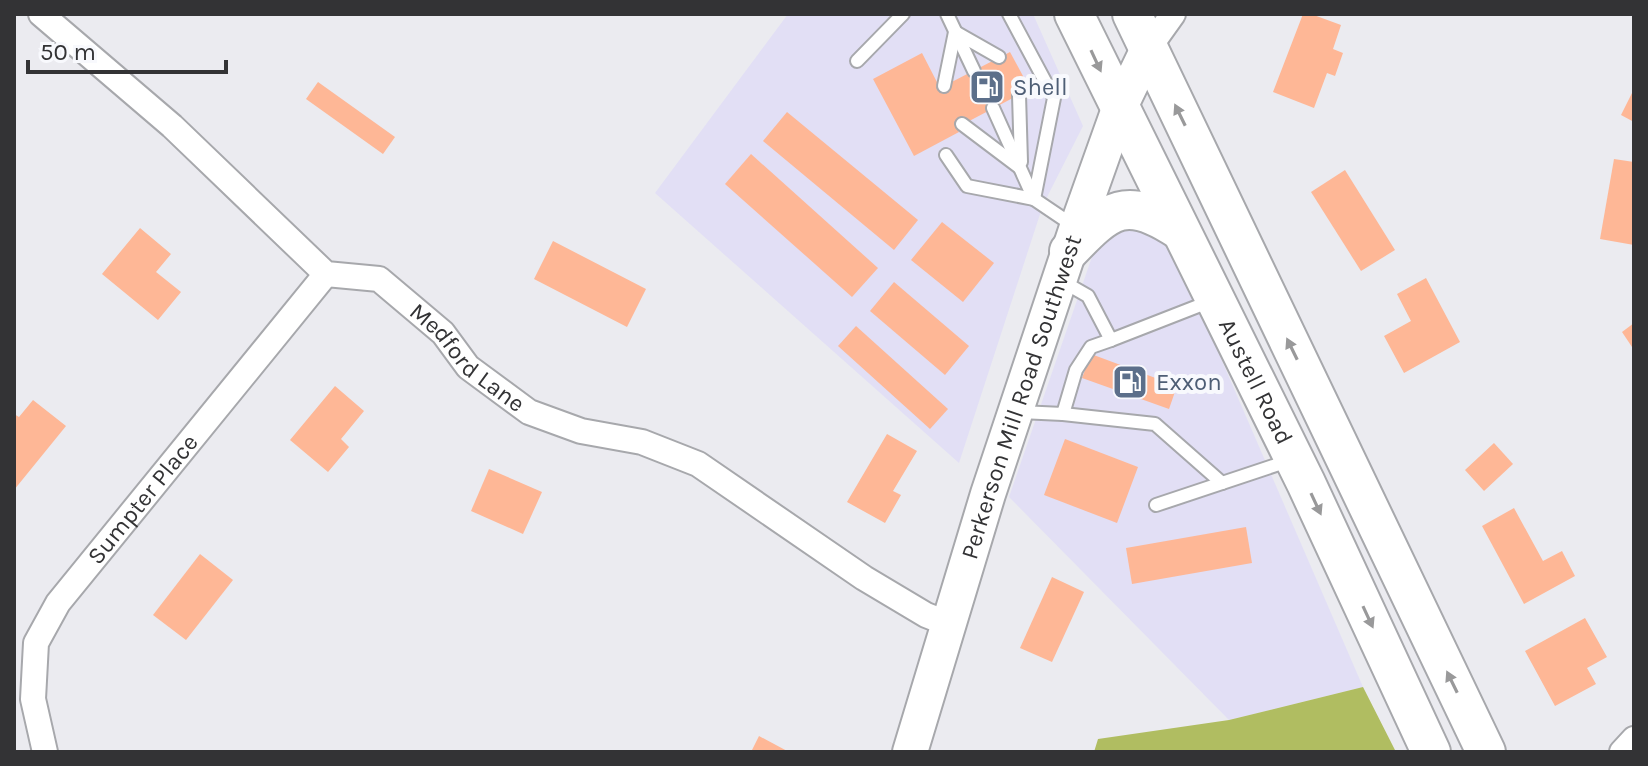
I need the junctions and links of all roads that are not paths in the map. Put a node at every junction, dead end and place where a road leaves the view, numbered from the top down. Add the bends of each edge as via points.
1 (41, 14) edge
2 (903, 14) edge
3 (947, 14) edge
4 (1009, 14) edge
5 (1074, 14) edge
6 (1132, 14) edge
7 (1173, 14) edge
8 (955, 32) junction
9 (1148, 49) junction
10 (999, 57) dead end
11 (857, 61) dead end
12 (974, 71) dead end
13 (944, 86) dead end
14 (1019, 95) dead end
15 (993, 108) dead end
16 (1119, 109) junction
17 (962, 124) dead end
18 (946, 155) dead end
19 (1021, 169) junction
20 (1034, 199) junction
21 (1179, 230) junction
22 (1069, 253) junction
23 (326, 274) junction
24 (1214, 300) junction
25 (1111, 340) junction
26 (1015, 411) junction
27 (1063, 414) junction
28 (1294, 459) junction
29 (1222, 483) junction
30 (1156, 505) dead end
31 (949, 624) junction
32 (1634, 739) edge
33 (45, 752) edge
34 (910, 752) edge
35 (1431, 752) edge
36 (1486, 752) edge
37 (1622, 752) edge

1 - 23 street via 172,126
2 - 11 lane
3 - 8 lane
4 - 20 lane via 1054,98
5 -> 16 main road, Austell Road
6 - 9 main road, Austell Road
7 - 9 street
8 - 10 lane
8 - 12 lane
8 - 13 lane
9 - 16 street, Perkerson Mill Road Southwest
36 -> 9 main road, Austell Road
14 - 19 lane
15 - 19 lane
16 - 21 main road, Austell Road
16 - 22 street, Perkerson Mill Road Southwest
17 - 19 lane
18 - 20 lane via 967,186
19 - 20 lane
20 - 22 lane
21 - 22 main road via 1131,208 1100,221
21 - 24 main road, Austell Road
22 - 25 lane
22 - 26 street, Perkerson Mill Road Southwest
23 - 31 street, Medford Lane via 379,279 443,333 468,367 529,412 581,431 642,442 698,464 864,578
23 - 33 street, Sumpter Place via 58,603 36,643 33,699
24 - 25 lane
24 - 28 main road, Austell Road
25 - 27 lane via 1091,347 1076,370
26 - 27 lane
26 - 31 street, Perkerson Mill Road Southwest
27 - 29 lane via 1155,424
28 - 29 lane
28 -> 35 main road, Austell Road
29 - 30 lane
31 - 34 street, Perkerson Mill Road Southwest
32 - 37 street

